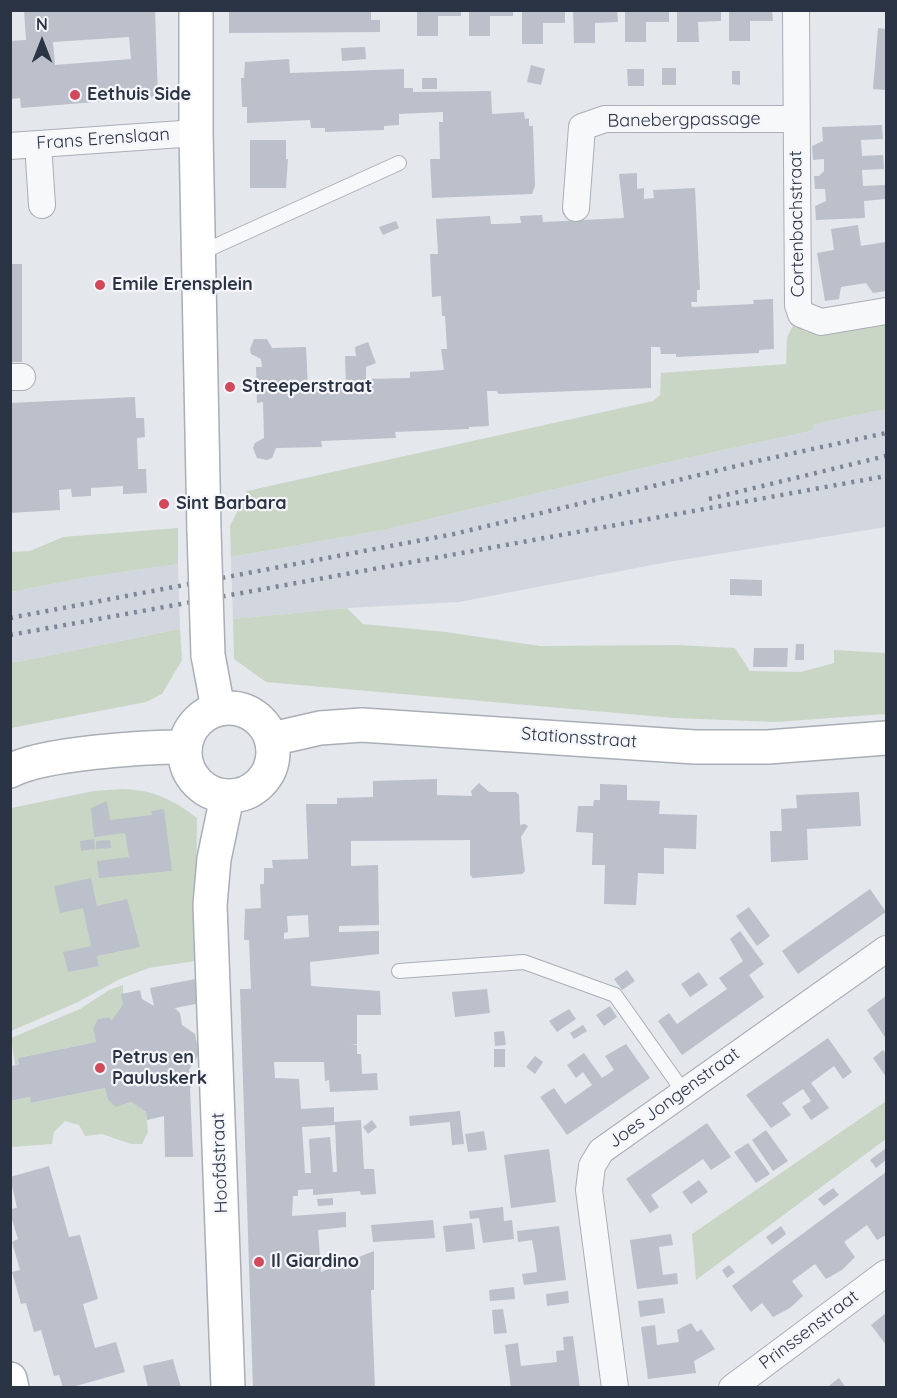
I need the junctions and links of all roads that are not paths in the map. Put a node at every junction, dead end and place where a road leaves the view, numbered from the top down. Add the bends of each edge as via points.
1 (196, 10) edge
2 (796, 10) edge
3 (796, 118) junction
4 (196, 133) junction
5 (38, 144) junction
6 (10, 146) edge
7 (399, 163) dead end
8 (42, 206) dead end
9 (576, 208) dead end
10 (198, 254) junction
11 (886, 311) edge
12 (218, 709) junction
13 (886, 738) edge
14 (272, 739) junction
15 (185, 747) junction
16 (10, 771) edge
17 (227, 797) junction
18 (886, 949) edge
19 (399, 971) dead end
20 (683, 1091) junction
21 (886, 1273) edge
22 (10, 1379) edge
23 (12, 1388) edge
24 (228, 1388) edge
25 (615, 1388) edge
26 (732, 1388) edge

1 - 4 street
2 - 3 street
3 - 9 street, Banebergpassage via 605,118 582,128
3 - 11 street, Cortenbachstraat via 801,314 821,322
4 - 5 street, Frans Erenslaan
4 - 10 street
5 - 6 street, Frans Erenslaan
5 - 8 street
7 - 10 lane
10 - 12 street, bridge via 208,655
12 - 14 street via 251,714 266,727
12 - 15 street via 192,727
13 - 14 street, Stationsstraat via 768,747 695,747 362,725 320,728
14 - 17 street via 272,767 265,780 241,795
15 - 16 street via 87,754
15 - 17 street via 191,776 200,787
17 - 24 street, Hoofdstraat via 214,859 210,905
18 - 20 street, Joes Jongenstraat
19 - 20 lane via 524,962 615,995
20 - 25 street, Joes Jongenstraat via 618,1136 601,1151 592,1166 589,1190
21 - 26 street, Prinssenstraat
22 - 23 street

